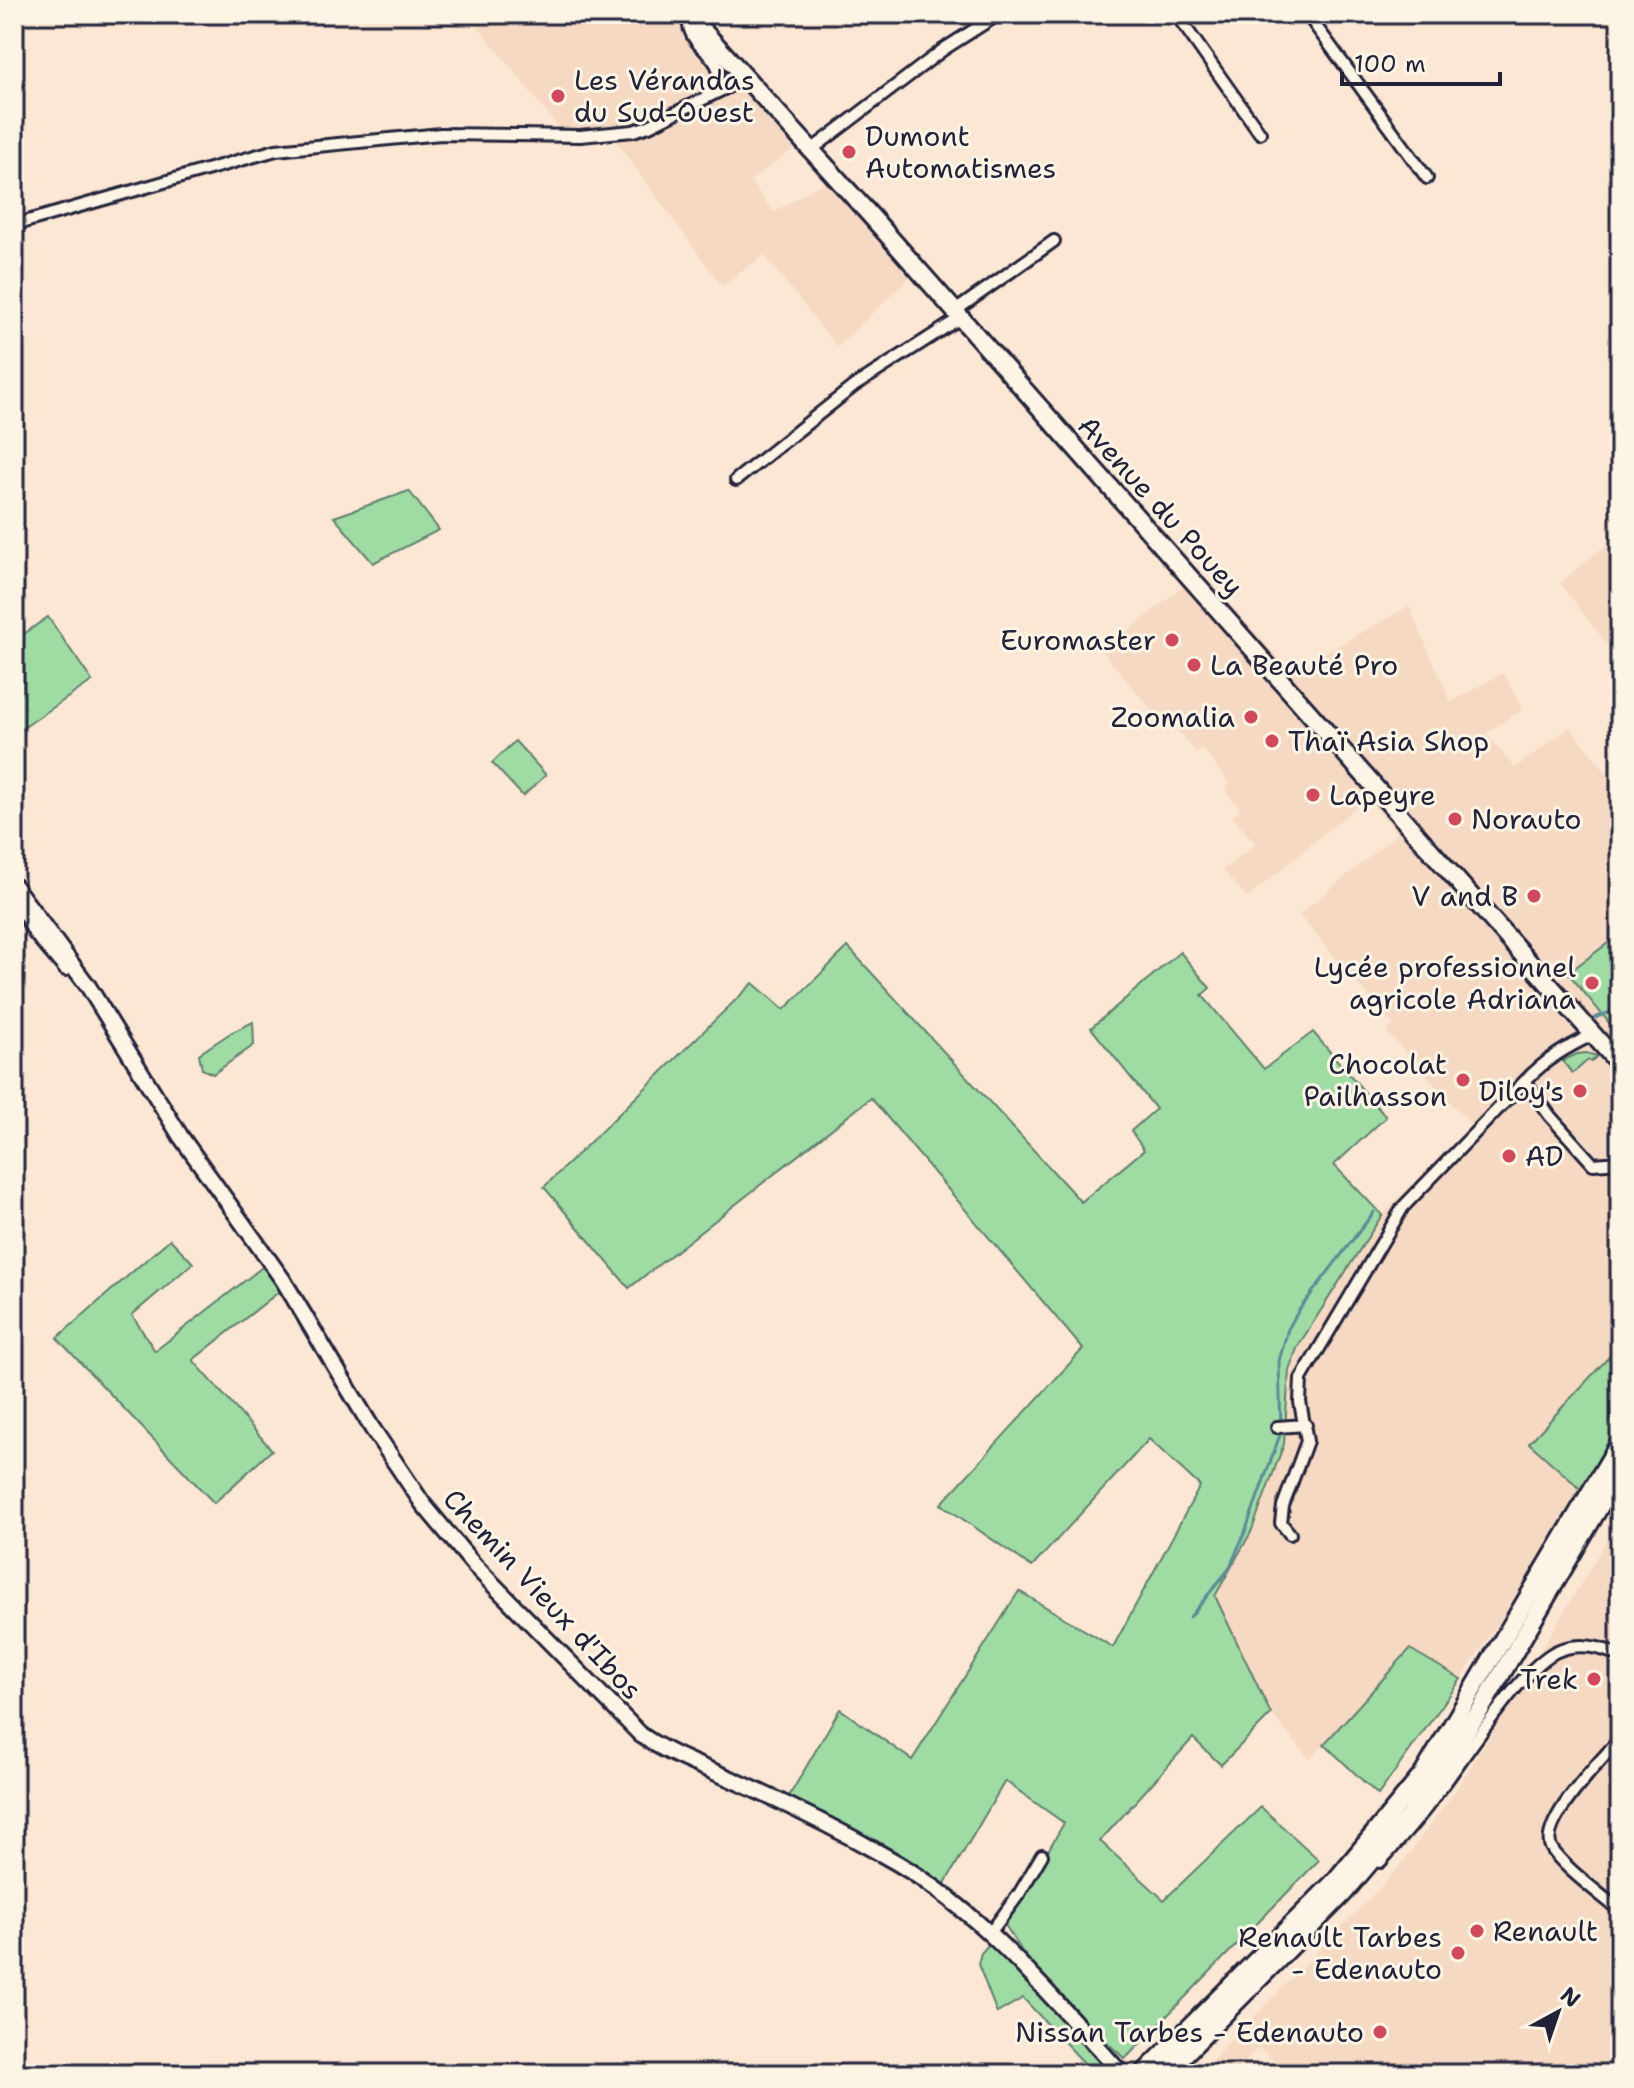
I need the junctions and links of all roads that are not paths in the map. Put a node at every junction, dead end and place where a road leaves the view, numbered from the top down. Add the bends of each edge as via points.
1 (688, 14) edge
2 (999, 14) edge
3 (1176, 14) edge
4 (1307, 14) edge
5 (746, 78) junction
6 (705, 98) junction
7 (1260, 133) dead end
8 (810, 151) junction
9 (1427, 178) dead end
10 (14, 225) edge
11 (1054, 241) dead end
12 (958, 314) junction
13 (736, 480) dead end
14 (14, 886) edge
15 (14, 893) edge
16 (88, 986) junction
17 (1594, 1034) junction
18 (1620, 1065) edge
19 (1525, 1081) junction
20 (1620, 1162) edge
21 (1306, 1425) junction
22 (1280, 1427) dead end
23 (1620, 1442) edge
24 (1620, 1472) edge
25 (1290, 1534) dead end
26 (1620, 1656) edge
27 (1620, 1739) edge
28 (1042, 1855) dead end
29 (1344, 1893) junction
30 (1620, 1911) edge
31 (990, 1933) junction
32 (1154, 2071) edge
33 (1121, 2073) edge

1 - 5 main road, Avenue du Pouey
1 - 6 street via 690,32 715,62 718,74
2 - 8 street
3 - 7 street
4 - 9 street
5 - 6 street
5 - 8 main road, Avenue du Pouey
6 - 10 street via 633,131 580,136 441,134 276,150
8 - 12 main road, Avenue du Pouey
11 - 12 street
12 - 13 street via 854,386
12 - 17 main road, Avenue du Pouey
14 - 16 street, Chemin Vieux d'Ibos
15 - 16 street, Chemin Vieux d'Ibos via 36,933
16 - 31 street, Chemin Vieux d'Ibos via 181,1137 283,1280 376,1435 423,1504 474,1565 641,1735 666,1752 888,1857
17 - 18 main road, Avenue du Pouey
17 - 19 street via 1564,1048
19 - 20 street via 1593,1164
19 - 21 street via 1403,1207 1301,1379
21 - 22 street
21 - 25 street via 1307,1441 1282,1515 1281,1523
23 - 32 main road via 1423,1774 1334,1882
24 - 29 main road via 1447,1761 1411,1814
26 - 29 street via 1578,1646 1544,1659 1414,1824 1367,1877
27 - 30 street via 1574,1791 1549,1838 1556,1854
28 - 31 street
29 - 32 main road
31 - 33 street, Chemin Vieux d'Ibos

